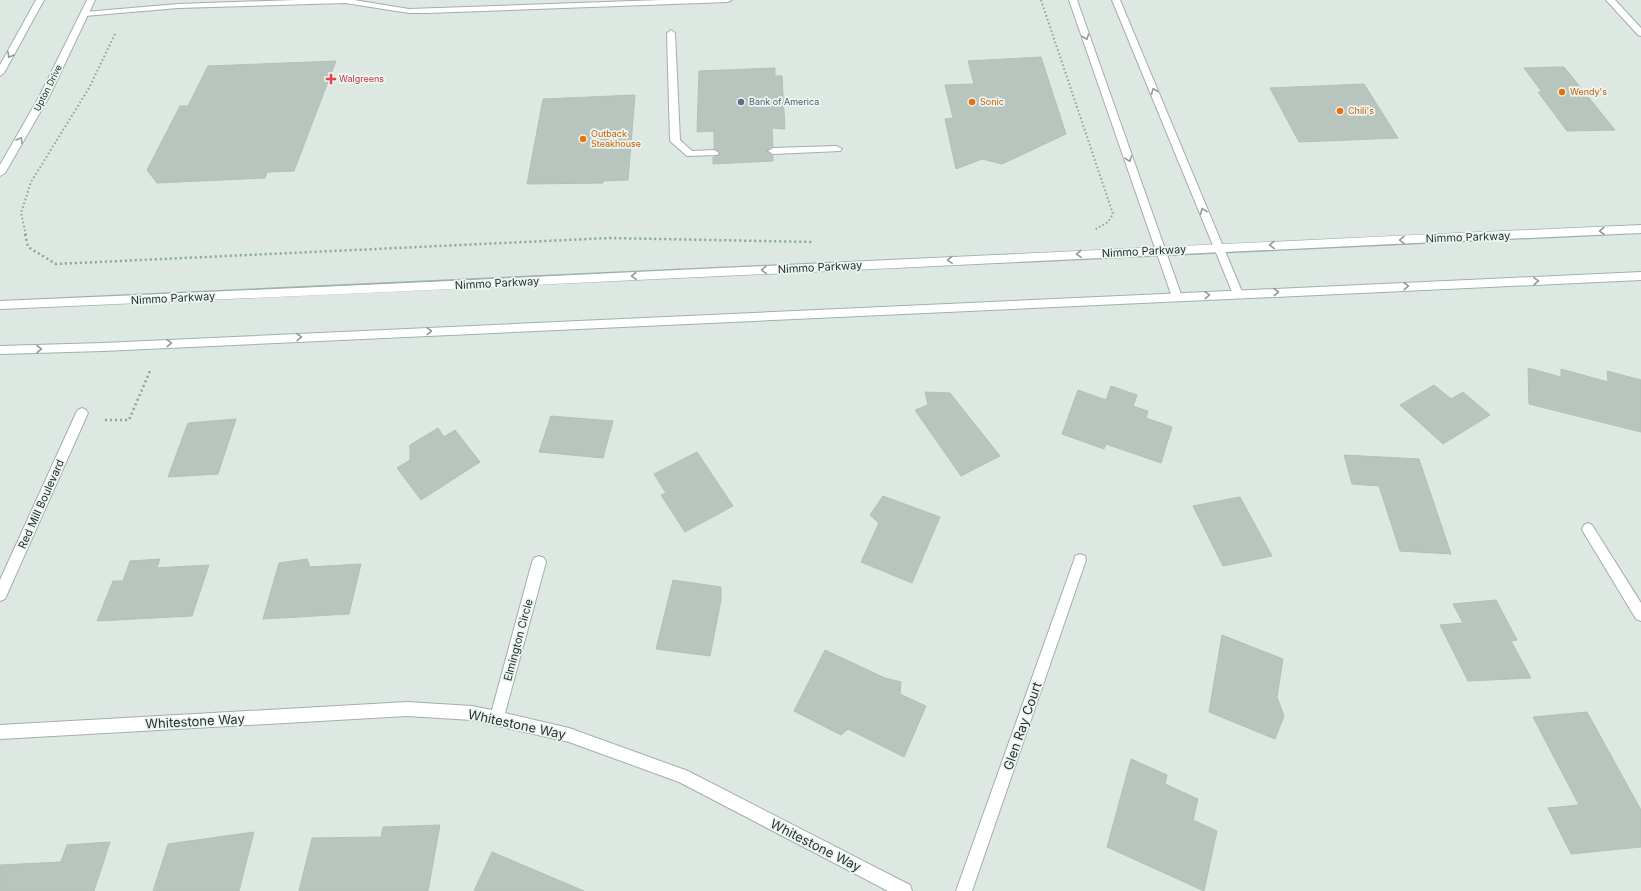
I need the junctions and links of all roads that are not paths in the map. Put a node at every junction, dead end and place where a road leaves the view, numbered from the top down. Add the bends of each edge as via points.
1 (40, 0) edge
2 (91, 0) edge
3 (728, 0) edge
4 (1073, 0) edge
5 (1116, 0) edge
6 (1610, 0) edge
7 (85, 14) junction
8 (671, 33) dead end
9 (1641, 33) edge
10 (0, 73) edge
11 (837, 149) dead end
12 (773, 151) dead end
13 (714, 153) dead end
14 (0, 173) edge
15 (1641, 229) edge
16 (1218, 247) junction
17 (1160, 250) junction
18 (1641, 276) edge
19 (1238, 294) junction
20 (1177, 297) junction
21 (0, 305) edge
22 (0, 350) edge
23 (80, 417) road end
24 (1588, 529) dead end
25 (1080, 560) dead end
26 (539, 562) dead end
27 (0, 595) edge
28 (1641, 614) edge
29 (497, 718) junction
30 (0, 732) edge
31 (904, 891) edge
32 (964, 891) edge

1 -> 10 main road
2 - 7 main road, Upton Drive
3 - 7 main road via 428,11 344,1 178,6
4 -> 17 main road
16 -> 5 main road
6 - 9 main road
14 -> 7 main road, Upton Drive via 44,97
8 - 13 main road via 674,141 690,154
11 - 12 main road
15 -> 16 main road, Nimmo Parkway
16 - 17 main road, Nimmo Parkway
16 - 19 main road
17 - 20 main road
17 -> 21 main road, Nimmo Parkway
19 -> 18 main road
20 -> 19 main road
22 -> 20 main road
23 - 27 main road, Red Mill Boulevard
24 - 28 main road
25 - 32 main road, Glen Ray Court
26 - 29 main road, Elmington Circle
29 - 30 main road, Whitestone Way via 472,713 407,709
29 - 31 main road, Whitestone Way via 569,735 683,776

